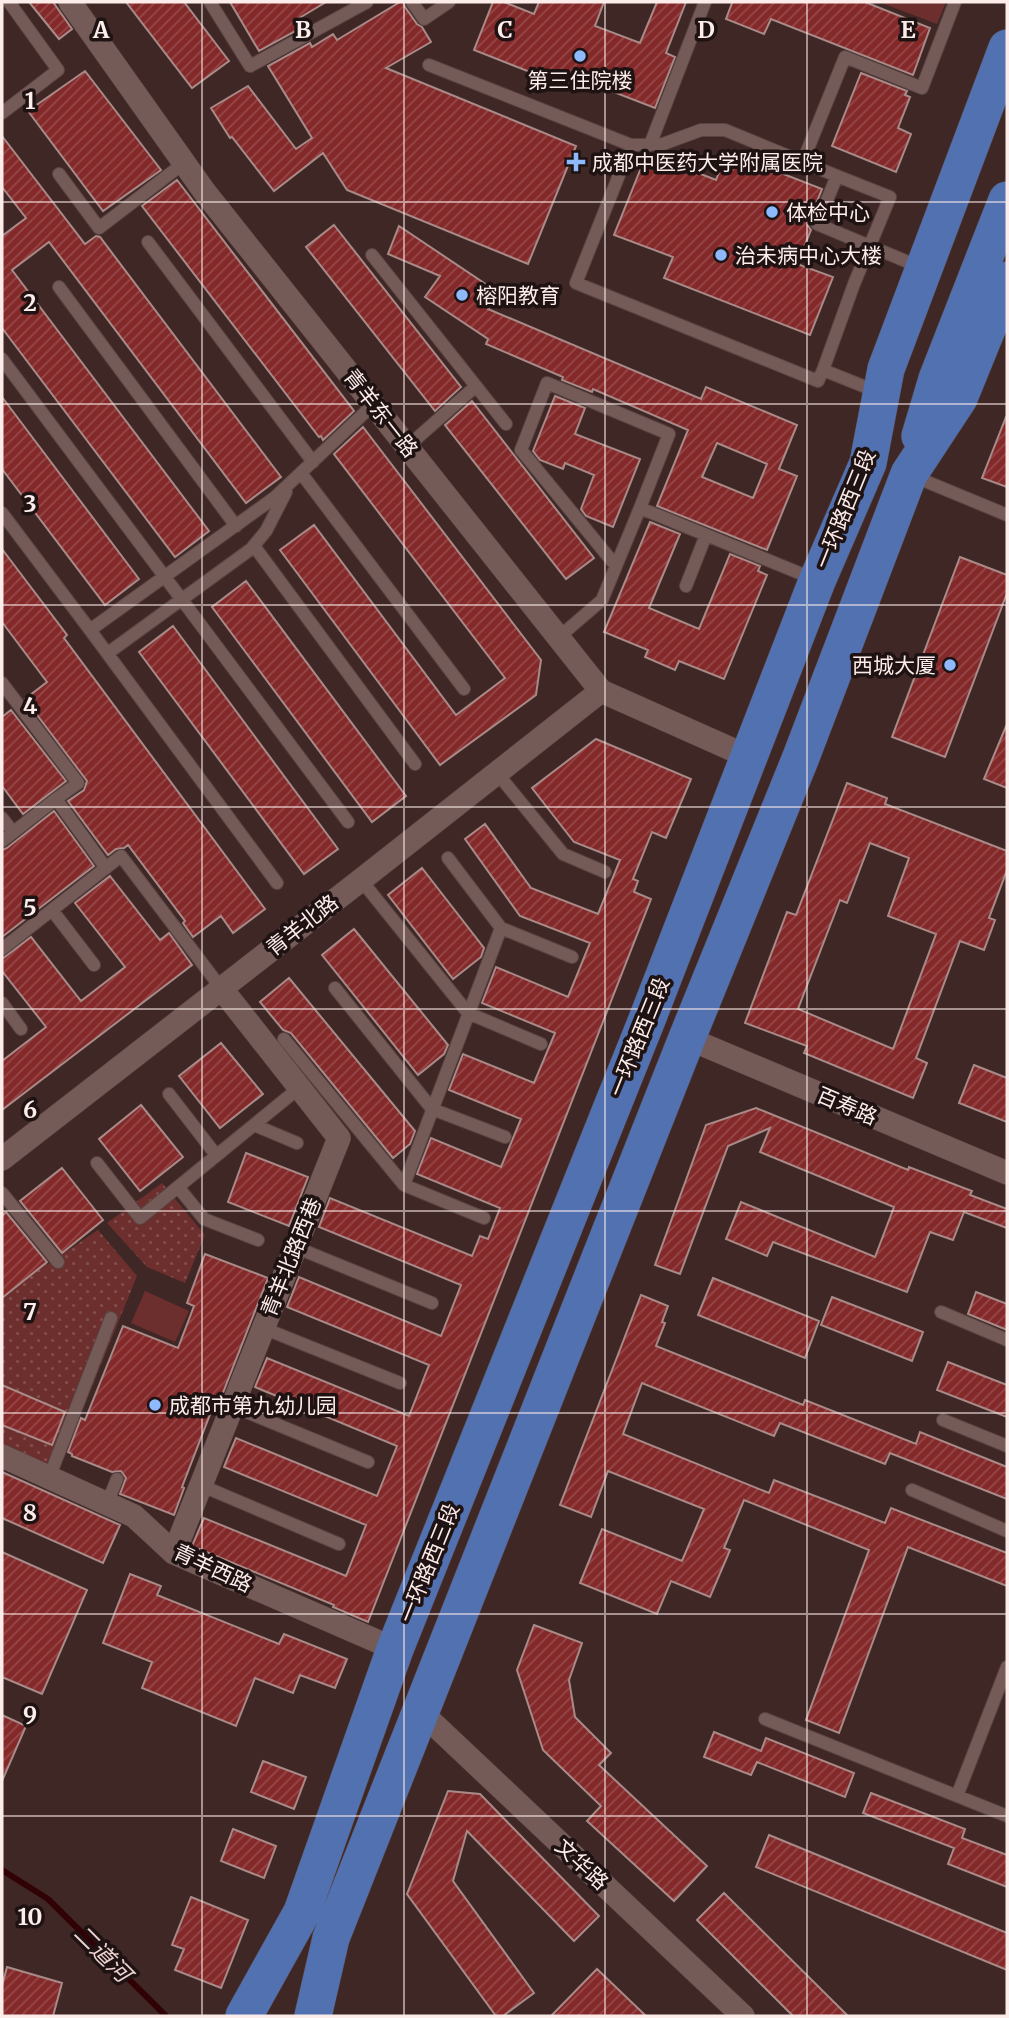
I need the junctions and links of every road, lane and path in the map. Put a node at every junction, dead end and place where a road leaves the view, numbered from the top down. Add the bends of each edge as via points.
1 (70, 2) edge
2 (210, 2) edge
3 (367, 2) edge
4 (412, 2) edge
5 (449, 2) edge
6 (705, 2) edge
7 (955, 2) edge
8 (12, 3) edge
9 (1007, 48) edge
10 (429, 65) dead end
11 (2, 113) edge
12 (1007, 120) edge
13 (631, 145) junction
14 (650, 145) junction
15 (803, 161) junction
16 (184, 163) junction
17 (59, 174) dead end
18 (837, 176) junction
19 (1007, 200) edge
20 (148, 243) dead end
21 (869, 246) junction
22 (372, 255) dead end
23 (924, 268) junction
24 (1007, 280) edge
25 (59, 287) dead end
26 (2, 359) edge
27 (823, 370) junction
28 (476, 386) junction
29 (881, 394) junction
30 (374, 404) junction
31 (506, 424) dead end
32 (407, 447) junction
33 (313, 462) junction
34 (868, 463) junction
35 (301, 473) junction
36 (909, 474) junction
37 (290, 483) junction
38 (640, 508) junction
39 (2, 513) edge
40 (1007, 515) edge
41 (236, 526) junction
42 (706, 535) junction
43 (254, 546) junction
44 (616, 566) junction
45 (164, 577) junction
46 (817, 581) junction
47 (686, 586) dead end
48 (182, 599) junction
49 (90, 629) junction
50 (559, 637) junction
51 (108, 653) junction
52 (2, 683) edge
53 (464, 689) dead end
54 (601, 691) junction
55 (749, 757) junction
56 (415, 764) dead end
57 (497, 773) junction
58 (56, 799) junction
59 (2, 818) edge
60 (348, 822) dead end
61 (7, 836) edge
62 (448, 858) dead end
63 (106, 868) junction
64 (605, 872) dead end
65 (361, 880) junction
66 (277, 883) dead end
67 (52, 910) junction
68 (501, 928) junction
69 (3, 944) edge
70 (572, 957) dead end
71 (94, 965) dead end
72 (221, 988) junction
73 (335, 988) dead end
74 (2, 1003) edge
75 (468, 1013) junction
76 (21, 1029) dead end
77 (687, 1038) junction
78 (284, 1039) dead end
79 (541, 1044) dead end
80 (299, 1088) junction
81 (169, 1094) dead end
82 (432, 1109) junction
83 (254, 1125) junction
84 (505, 1138) dead end
85 (297, 1143) dead end
86 (216, 1155) junction
87 (2, 1159) edge
88 (97, 1163) dead end
89 (1007, 1173) edge
90 (404, 1185) junction
91 (178, 1186) junction
92 (2, 1193) edge
93 (484, 1218) dead end
94 (258, 1240) dead end
95 (295, 1247) junction
96 (58, 1262) dead end
97 (432, 1303) dead end
98 (941, 1312) dead end
99 (111, 1318) dead end
100 (263, 1328) junction
101 (1007, 1340) edge
102 (400, 1383) dead end
103 (232, 1405) junction
104 (943, 1420) dead end
105 (1007, 1446) edge
106 (2, 1456) edge
107 (368, 1462) dead end
108 (49, 1478) junction
109 (117, 1479) dead end
110 (200, 1485) junction
111 (912, 1490) dead end
112 (107, 1504) junction
113 (1007, 1531) edge
114 (339, 1544) dead end
115 (174, 1553) junction
116 (395, 1649) junction
117 (1007, 1667) edge
118 (421, 1712) junction
119 (765, 1719) dead end
120 (957, 1796) junction
121 (1007, 1816) edge
122 (302, 1912) junction
123 (331, 1938) junction
124 (244, 2016) edge
125 (255, 2016) edge
126 (295, 2016) edge
127 (313, 2016) edge
128 (743, 2016) edge

1 - 16 street, 青羊东一路
2 - 3 lane via 250,66
4 - 5 lane via 424,19
6 - 14 lane
7 - 15 lane via 922,88 845,57
8 - 11 lane via 58,70
9 - 23 main road, 一环路西三段
10 - 13 lane
12 - 34 main road
13 - 14 lane
13 - 27 lane via 576,283 818,381
14 - 15 lane via 701,130 725,130
15 - 18 lane
16 - 17 lane via 99,228
16 - 30 street, 青羊东一路
18 - 21 lane via 817,224
18 - 21 lane via 890,197
19 - 36 main road via 937,379
20 - 33 lane
21 - 23 lane
21 - 27 lane
22 - 28 lane
23 - 29 main road, 一环路西三段
24 - 36 main road via 959,398
25 - 41 lane
26 - 45 lane
27 - 29 lane
28 - 31 lane
28 - 32 lane
29 - 34 main road, 一环路西三段
30 - 32 street, 青羊东一路
30 - 33 lane
32 - 50 street, 青羊东一路
33 - 35 lane
34 - 46 main road, 一环路西三段
35 - 37 lane
35 - 53 lane
36 - 40 lane
36 - 77 main road
37 - 41 lane
37 - 43 lane
38 - 42 lane
38 - 44 lane
38 - 44 lane via 669,434 547,383 521,450
39 - 49 lane
41 - 45 lane
42 - 46 lane
42 - 47 lane
43 - 48 lane
43 - 56 lane
44 - 50 lane via 602,600
45 - 48 lane
45 - 49 lane
46 - 55 main road, 一环路西三段
48 - 51 lane
48 - 60 lane
49 - 51 lane
50 - 54 street, 青羊东一路
51 - 66 lane
52 - 58 lane via 78,783
54 - 55 street, 青羊东一路
54 - 57 street, 青羊北路
55 - 116 main road, 一环路西三段
57 - 64 lane via 563,854
57 - 65 street, 青羊北路
58 - 61 lane
58 - 63 lane
59 - 61 lane
62 - 68 lane
63 - 67 lane
63 - 72 lane via 121,856
65 - 72 street, 青羊北路
65 - 75 lane
67 - 69 lane
67 - 71 lane
68 - 70 lane
68 - 75 lane
72 - 80 street, 青羊北路西巷
72 - 87 street, 青羊北路
73 - 82 lane
74 - 76 lane
75 - 79 lane
75 - 82 lane
77 - 89 street, 百寿路
77 - 118 main road
78 - 90 lane
80 - 83 lane
80 - 95 street, 青羊北路西巷 via 339,1138
81 - 86 lane
82 - 84 lane
82 - 90 lane
83 - 85 lane
83 - 86 lane
86 - 91 lane
88 - 91 lane via 140,1218
90 - 93 lane
91 - 94 lane via 204,1219
92 - 96 lane
95 - 97 lane
95 - 100 street, 青羊北路西巷
98 - 101 lane
99 - 108 lane
100 - 102 lane
100 - 103 street, 青羊北路西巷
103 - 107 lane
103 - 110 street, 青羊北路西巷
104 - 105 lane
106 - 108 street, 青羊西路
108 - 112 street, 青羊西路
109 - 112 lane
110 - 114 lane
110 - 115 street, 青羊北路西巷
111 - 113 lane
112 - 115 street, 青羊西路 via 134,1516
115 - 116 street, 青羊西路
116 - 122 main road, 一环路西三段
117 - 120 lane
118 - 123 main road
118 - 128 street, 文华路
119 - 120 lane
120 - 121 lane
122 - 124 main road, 一环路西三段
122 - 125 main road
123 - 126 main road
123 - 127 main road

